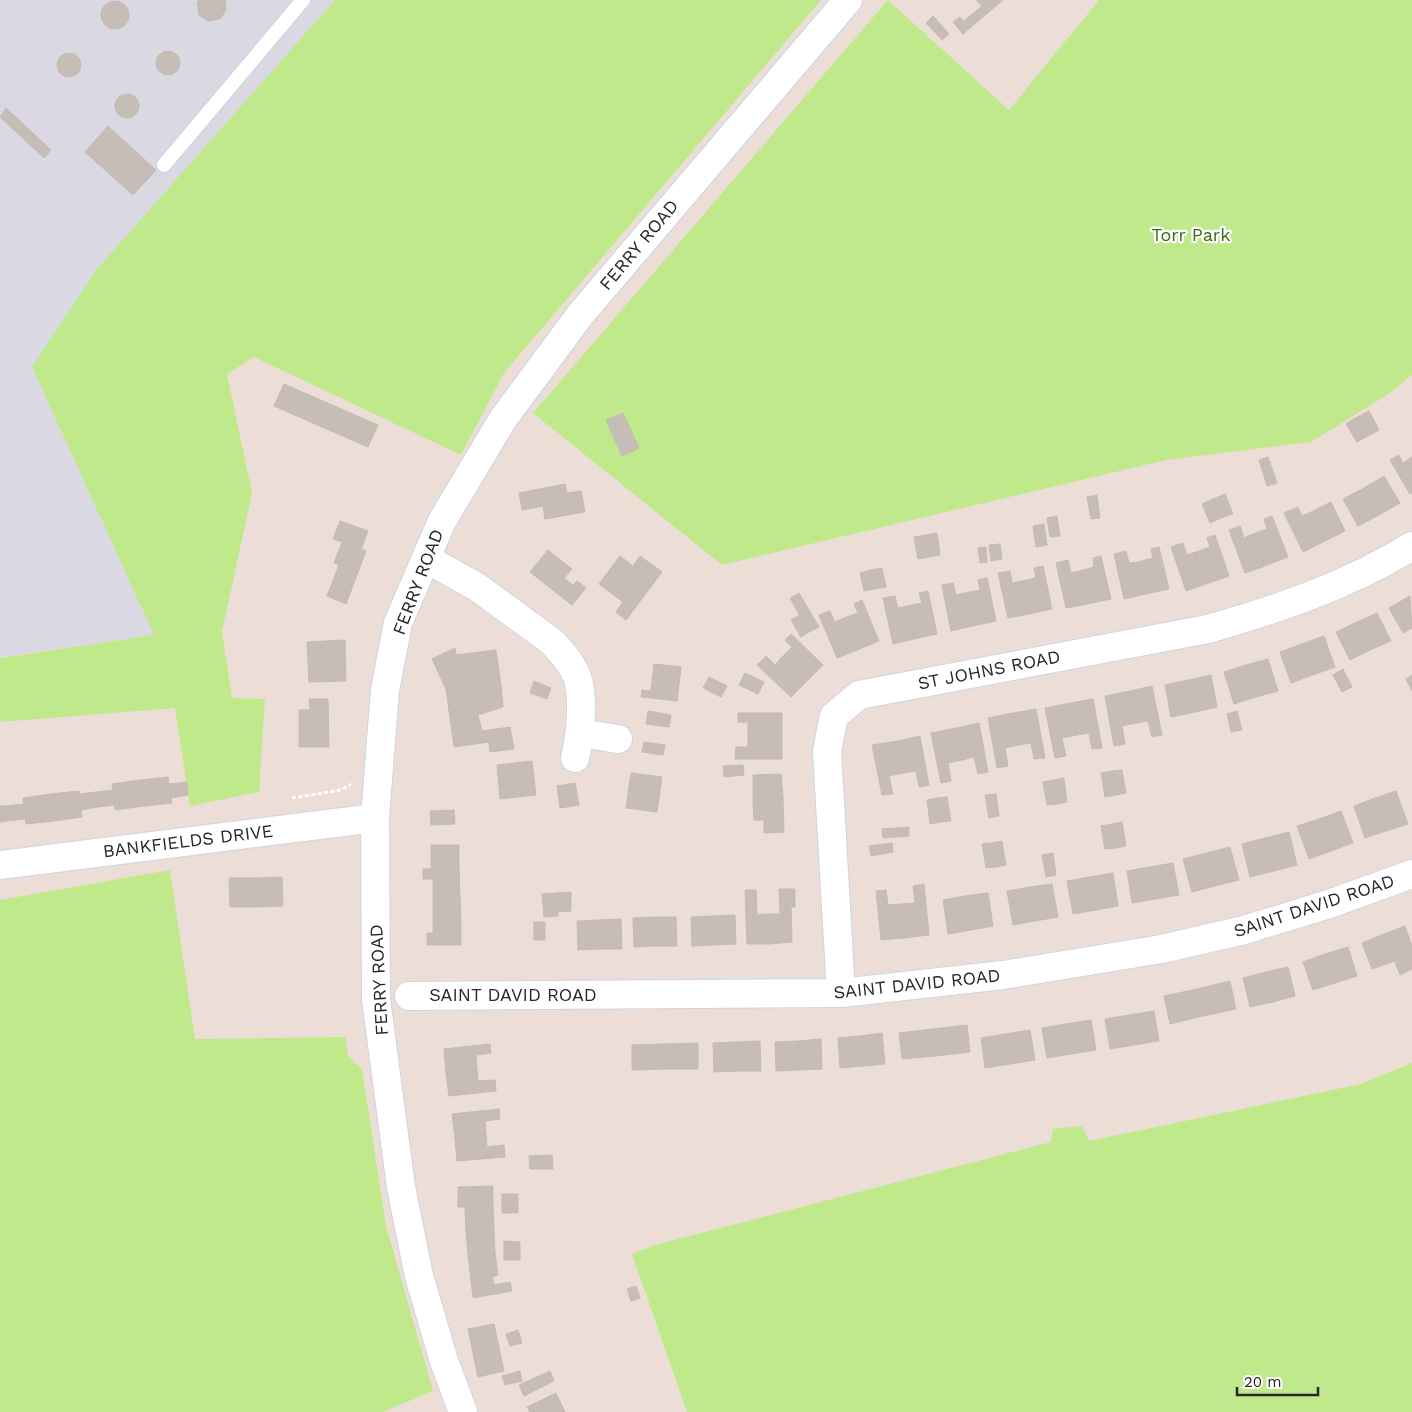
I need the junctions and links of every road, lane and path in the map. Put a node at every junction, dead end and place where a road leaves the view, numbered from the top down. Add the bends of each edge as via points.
1 (303, 0) edge
2 (848, 0) edge
3 (164, 165) dead end
4 (1412, 546) edge
5 (427, 559) junction
6 (618, 739) dead end
7 (375, 818) junction
8 (0, 865) edge
9 (1412, 874) edge
10 (841, 993) junction
11 (409, 996) dead end
12 (463, 1412) edge

1 - 3 lane
2 - 5 street, FERRY ROAD via 580,315 503,419 442,521
4 - 10 street, ST JOHNS ROAD via 1323,591 1225,624 860,695 834,716 826,751
5 - 6 street via 478,587 552,641 561,652 578,680 578,746
5 - 7 street, FERRY ROAD via 398,623 387,680
7 - 8 street, BANKFIELDS DRIVE
7 - 12 street, FERRY ROAD via 376,999 401,1187 419,1276
9 - 10 street, SAINT DAVID ROAD via 1254,927 1162,949 1003,975
10 - 11 street, SAINT DAVID ROAD

